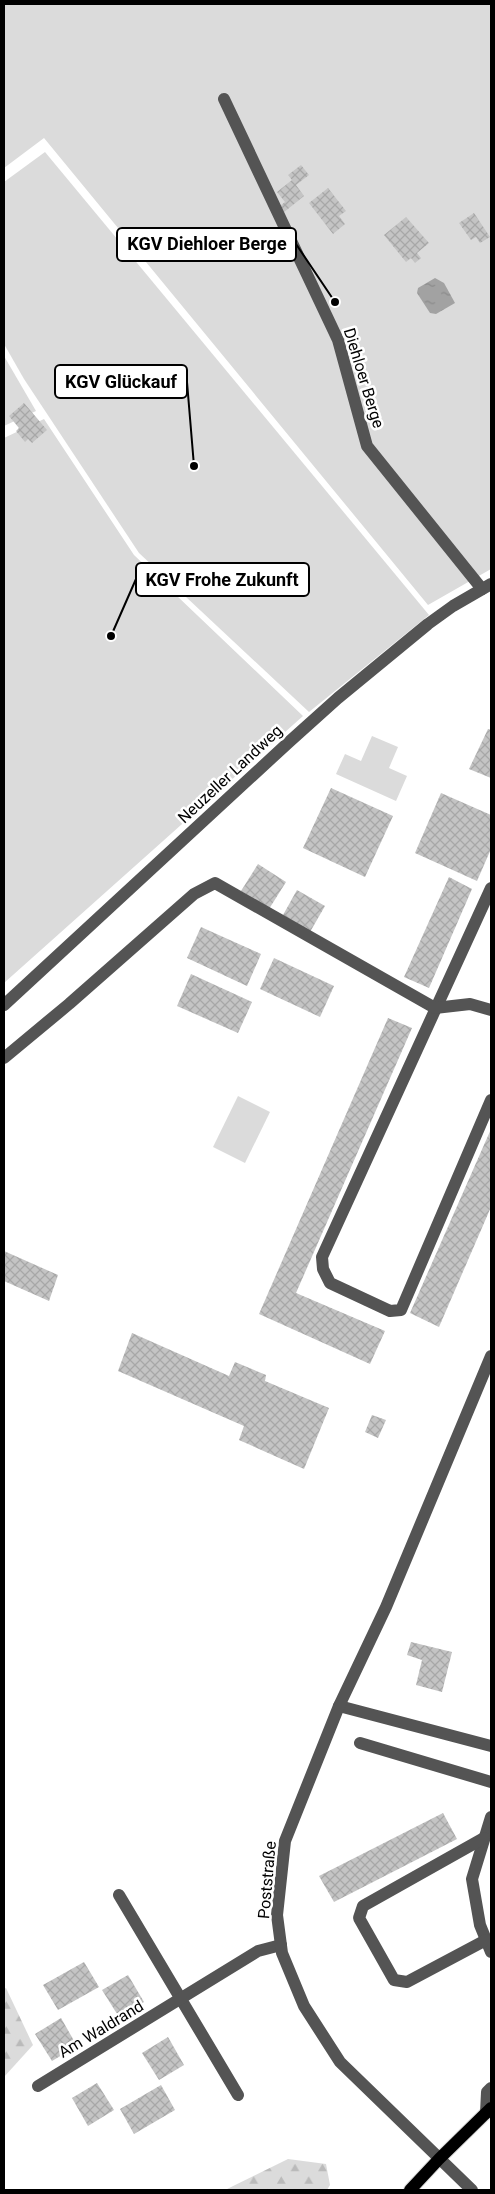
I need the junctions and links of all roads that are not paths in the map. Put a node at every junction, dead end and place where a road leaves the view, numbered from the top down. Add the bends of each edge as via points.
1 (224, 99) dead end
2 (487, 586) edge
3 (491, 888) edge
4 (4, 1005) edge
5 (434, 1008) junction
6 (491, 1010) edge
7 (4, 1058) edge
8 (491, 1100) edge
9 (491, 1356) edge
10 (339, 1706) junction
11 (360, 1743) dead end
12 (491, 1746) edge
13 (491, 1782) edge
14 (491, 1817) edge
15 (484, 1838) junction
16 (119, 1895) dead end
17 (281, 1945) junction
18 (488, 1946) edge
19 (181, 1999) junction
20 (38, 2086) dead end
21 (491, 2088) edge
22 (238, 2096) dead end
23 (488, 2111) edge
24 (439, 2159) junction
25 (410, 2190) edge
26 (472, 2190) edge

1 - 2 street, Diehloer Berge via 338,340 367,446
2 - 4 street, Neuzeller Landweg via 428,624 331,704
3 - 5 street
5 - 6 street via 470,1004
5 - 7 street via 215,883 194,894
5 - 8 street via 322,1257 323,1269 330,1282 390,1311 401,1310
9 - 10 street, Poststraße via 386,1607
10 - 12 street
10 - 17 street, Poststraße via 285,1841 277,1916
11 - 13 street
14 - 15 street
15 - 18 street via 472,1879 480,1925
15 - 18 street via 363,1906 359,1918 394,1980 407,1982
16 - 19 street
17 - 19 street, Am Waldrand via 258,1951
17 - 24 street, Poststraße via 304,2006 340,2062
19 - 20 street, Am Waldrand
19 - 22 street
21 - 23 street via 487,2092
23 - 24 main road
24 - 25 main road
24 - 26 street, Poststraße

